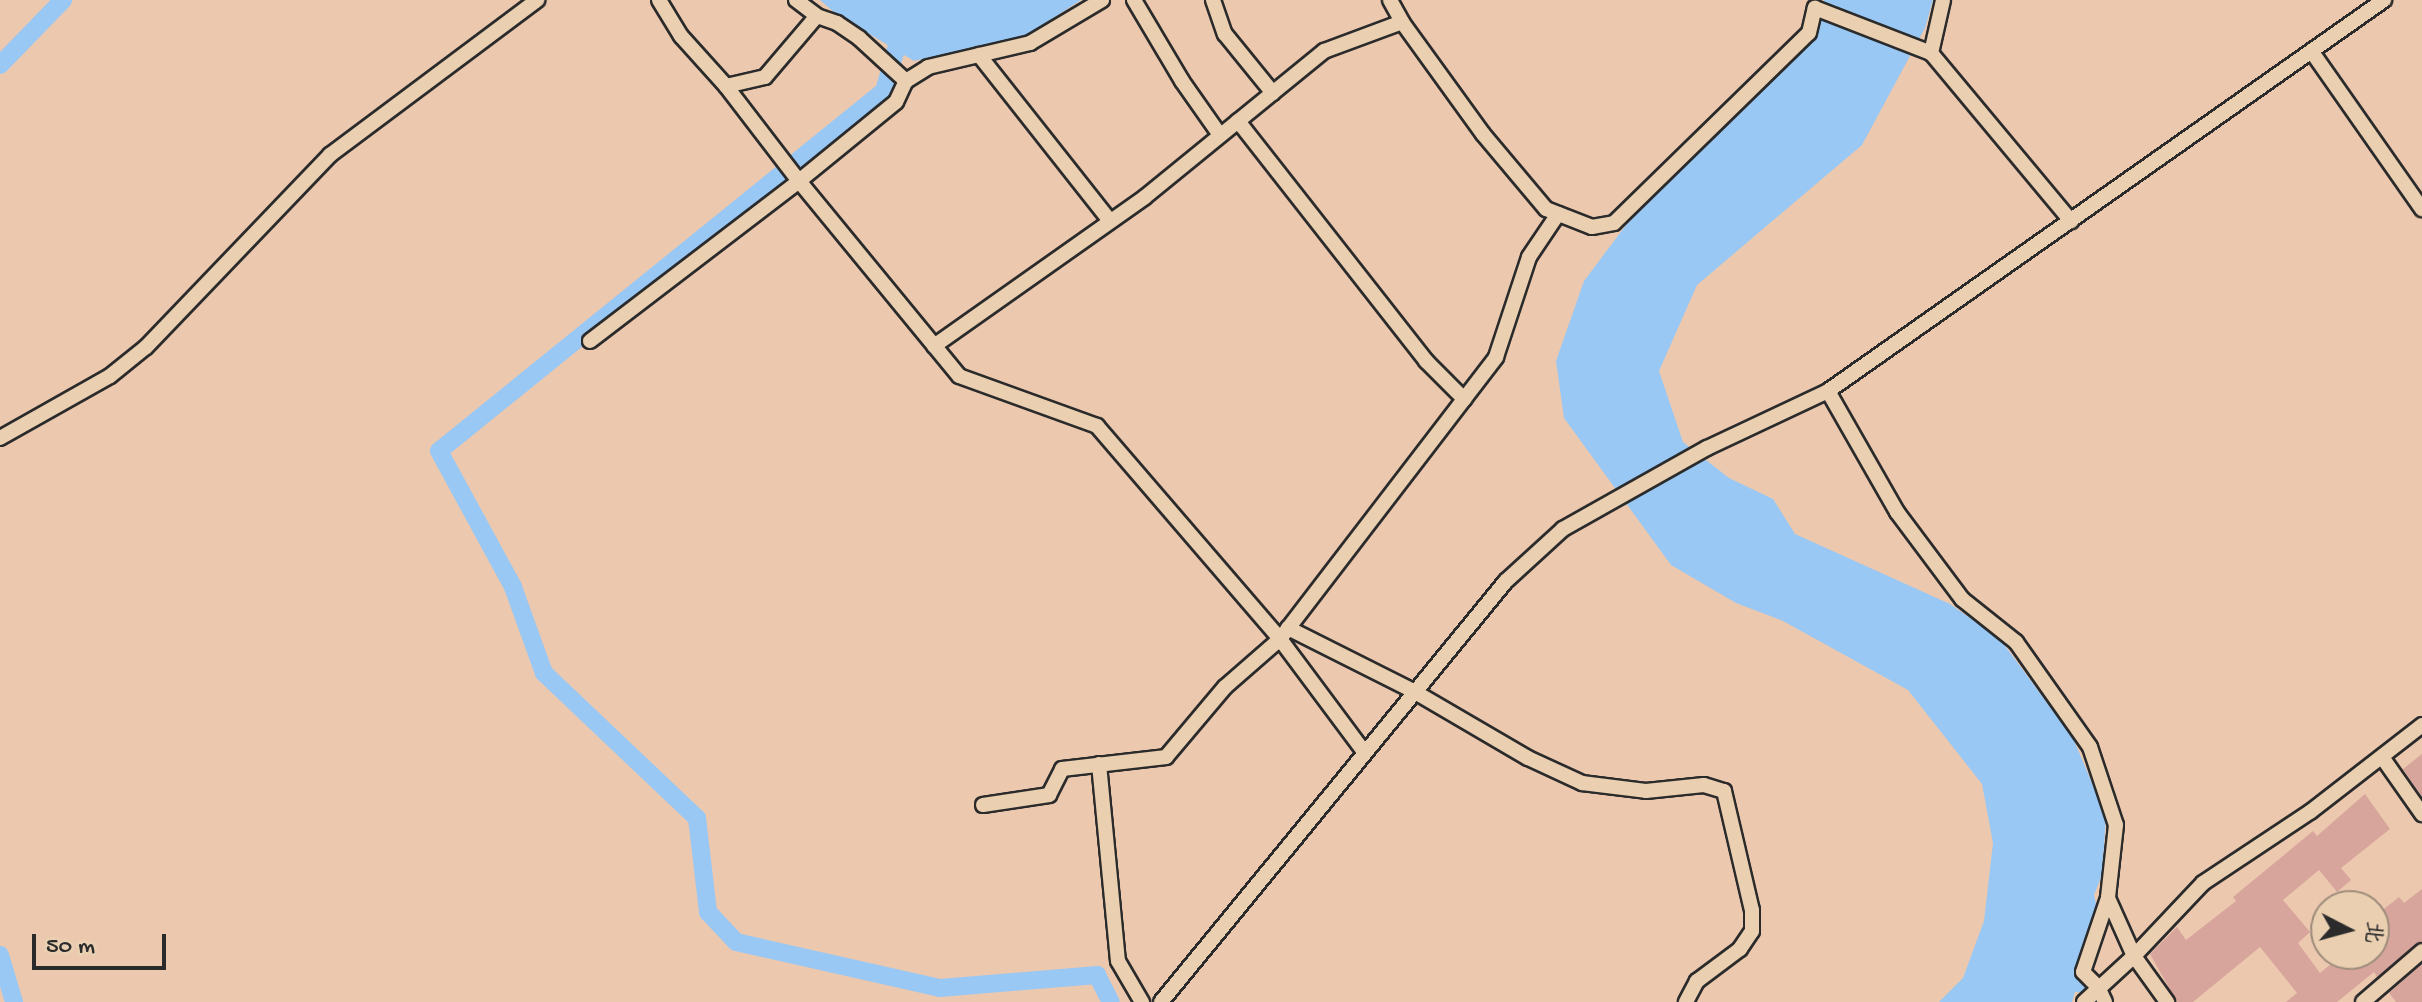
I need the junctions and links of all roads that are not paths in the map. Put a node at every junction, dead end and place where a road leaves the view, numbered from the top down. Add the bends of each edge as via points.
1 (537, 0) edge
2 (659, 0) edge
3 (796, 0) edge
4 (1102, 0) edge
5 (1134, 0) edge
6 (1213, 0) edge
7 (1390, 0) edge
8 (1943, 0) edge
9 (2384, 0) edge
10 (817, 16) junction
11 (1402, 22) junction
12 (1925, 50) junction
13 (2312, 52) junction
14 (979, 55) junction
15 (906, 81) junction
16 (726, 86) junction
17 (1273, 93) junction
18 (1238, 121) junction
19 (1220, 135) junction
20 (799, 181) junction
21 (2422, 209) edge
22 (1558, 214) junction
23 (1110, 221) junction
24 (2071, 221) junction
25 (590, 341) dead end
26 (934, 346) junction
27 (1828, 391) junction
28 (1464, 399) junction
29 (0, 438) edge
30 (1284, 634) junction
31 (1415, 692) junction
32 (2422, 725) edge
33 (1365, 753) junction
34 (2382, 757) junction
35 (1099, 764) junction
36 (983, 805) dead end
37 (2422, 814) edge
38 (2108, 898) junction
39 (2422, 951) edge
40 (2134, 956) junction
41 (2098, 987) junction
42 (1142, 1002) edge
43 (1161, 1002) edge
44 (1686, 1002) edge
45 (2084, 1002) edge
46 (2105, 1002) edge
47 (2167, 1002) edge
48 (2363, 1002) edge

1 - 29 street via 330,155 146,347 110,376
2 - 16 street via 681,36
3 - 10 street
4 - 14 street via 1030,43
5 - 19 street
6 - 17 street via 1225,34
7 - 11 street
8 - 12 street
9 - 13 street
10 - 15 street via 859,38
10 - 16 street via 765,77
11 - 17 street via 1324,51
11 - 22 street via 1483,134 1546,209
12 - 22 street via 1815,8 1809,33 1614,223 1592,227
12 - 24 street
13 - 21 street
13 - 24 street
14 - 15 street via 928,67
14 - 23 street
15 - 20 street via 896,102
16 - 20 street
17 - 18 street
18 - 19 street
18 - 28 street via 1426,361
19 - 23 street
20 - 25 street
20 - 26 street
22 - 28 street via 1529,257 1496,357
23 - 26 street
24 - 27 street
26 - 30 street via 959,376 1097,426
27 - 31 street via 1707,448 1563,529 1506,581
27 - 38 street via 1897,512 1962,599 2016,642 2090,747 2116,825
28 - 30 street
30 - 31 street
30 - 33 street
30 - 35 street via 1225,687 1166,757
31 - 33 street
31 - 44 street via 1582,783 1646,791 1704,785 1724,791 1752,910 1752,931 1740,949 1697,981
32 - 34 street
33 - 43 street
34 - 37 street
34 - 40 street via 2203,883
35 - 36 street via 1062,769 1049,795
35 - 42 street via 1118,961
38 - 40 street
38 - 41 street via 2083,972
39 - 48 street
40 - 41 street
40 - 47 street
41 - 45 street
41 - 46 street

